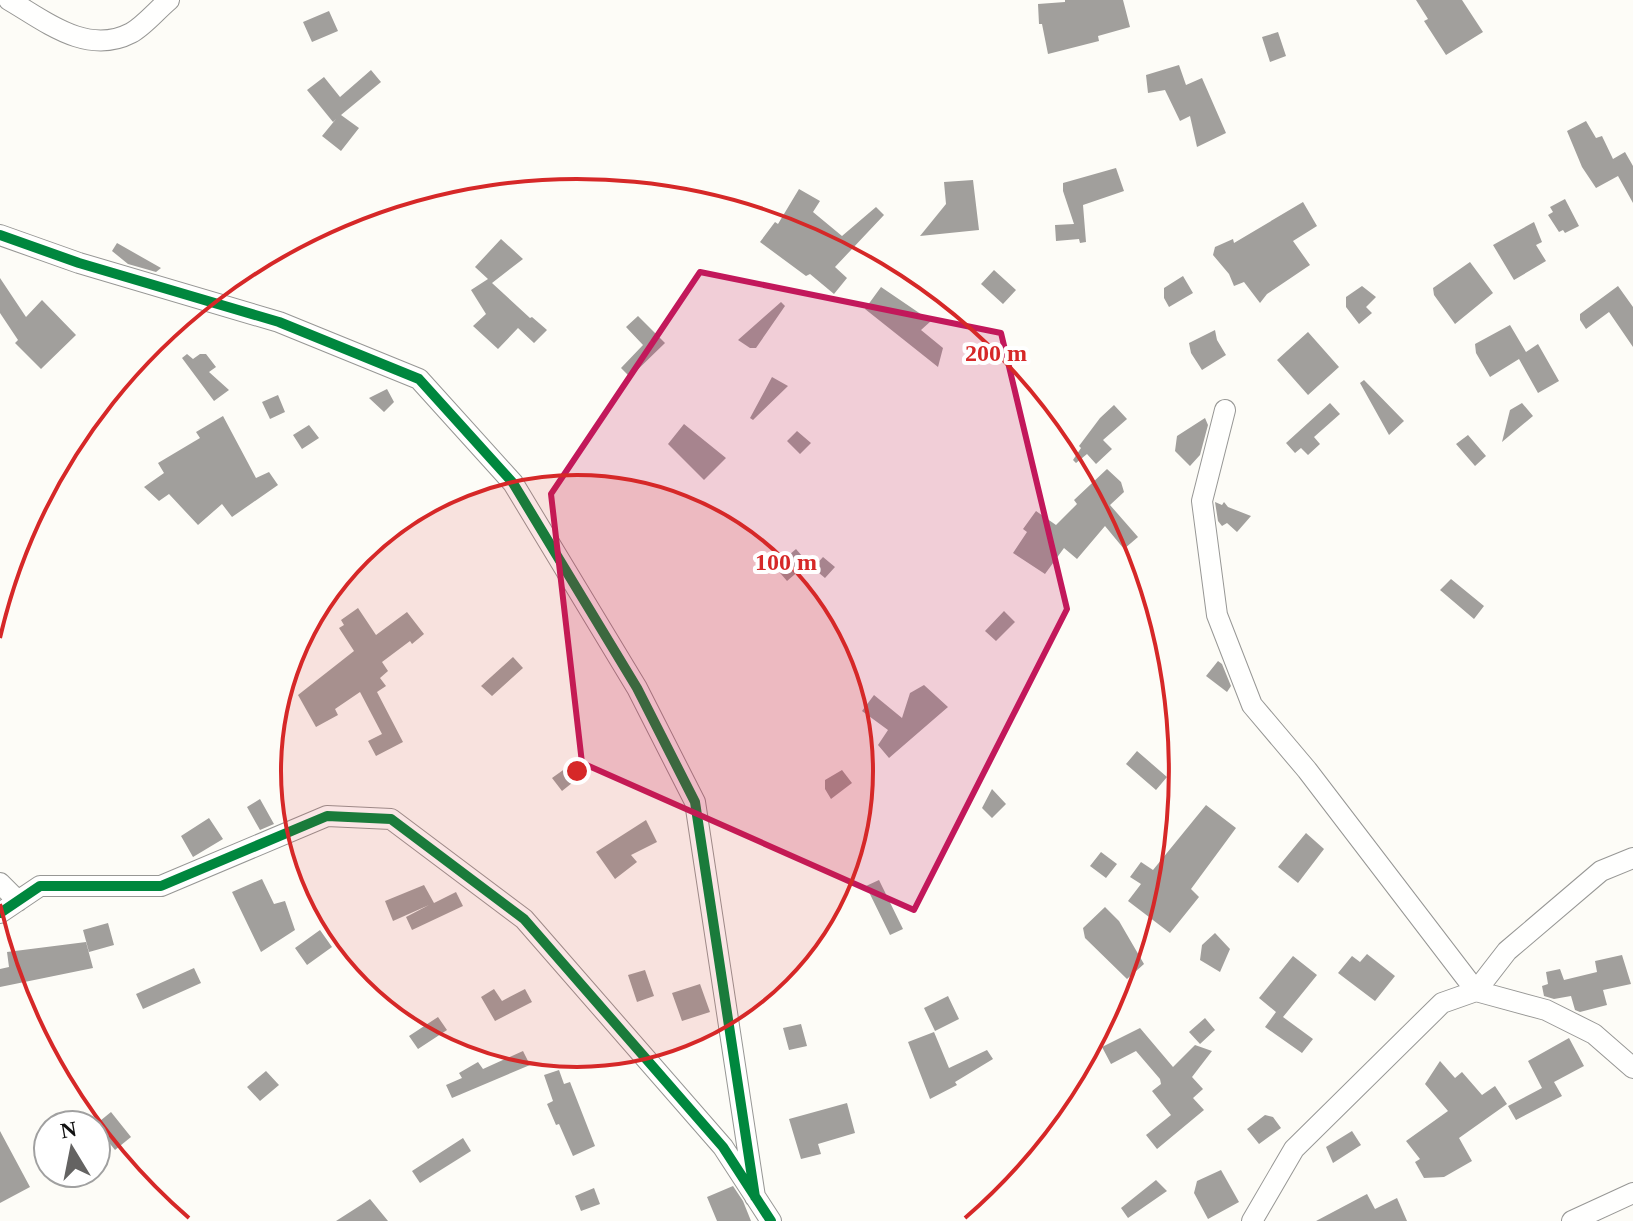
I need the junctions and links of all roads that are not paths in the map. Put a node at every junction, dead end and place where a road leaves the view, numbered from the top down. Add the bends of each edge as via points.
1 (9, 0) edge
2 (169, 0) edge
3 (0, 235) edge
4 (1225, 410) dead end
5 (1633, 858) edge
6 (0, 883) edge
7 (18, 901) junction
8 (0, 913) edge
9 (1476, 991) junction
10 (1633, 1068) edge
11 (1633, 1193) edge
12 (755, 1197) junction
13 (771, 1221) edge
14 (1252, 1221) edge
15 (1572, 1221) edge

1 - 2 street via 74,38 103,40 131,33
3 - 12 street via 279,322 419,379 513,483 637,688 695,802
4 - 9 street via 1202,501 1217,615 1252,705
5 - 9 street via 1601,871 1507,951
6 - 7 street
7 - 8 street
7 - 12 street via 40,886 161,886 327,816 391,819 524,919 723,1147
9 - 10 street via 1546,1010 1594,1034
9 - 14 street via 1442,1003 1294,1149
11 - 15 street
12 - 13 street

